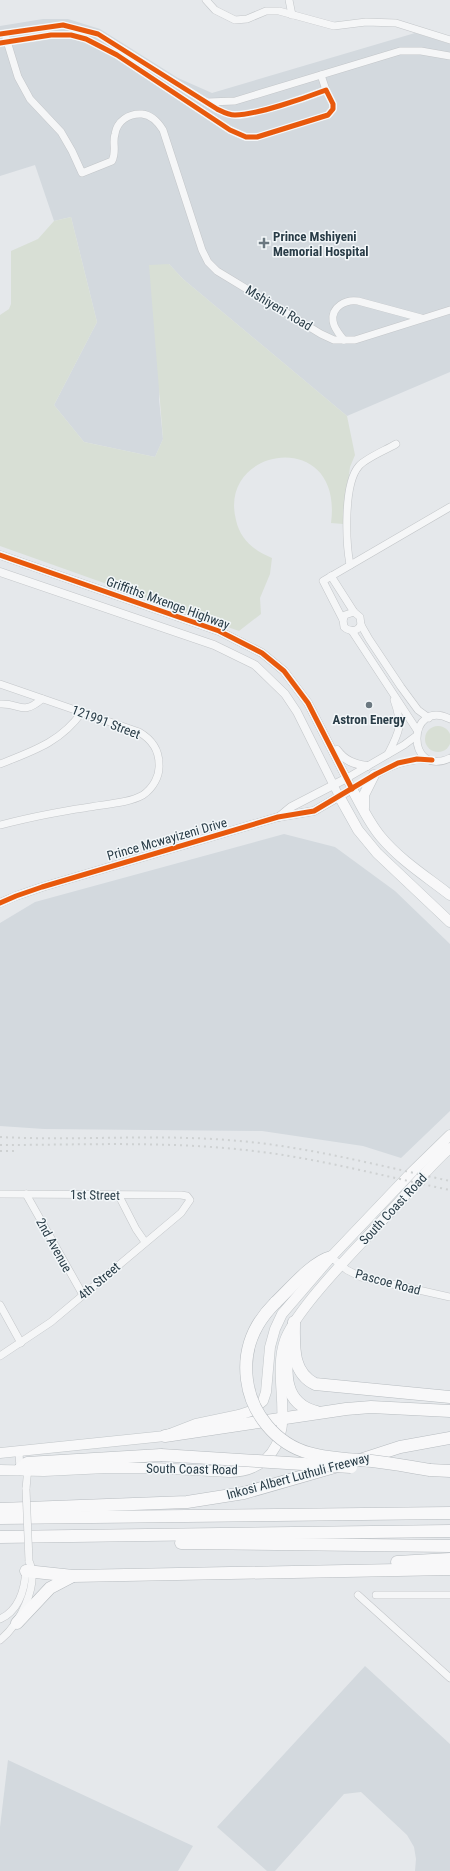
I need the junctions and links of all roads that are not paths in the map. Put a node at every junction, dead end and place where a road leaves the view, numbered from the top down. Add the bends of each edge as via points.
1 (206, 0) edge
2 (289, 0) edge
3 (292, 15) junction
4 (2, 33) edge
5 (450, 40) edge
6 (4, 42) edge
7 (450, 56) edge
8 (321, 75) junction
9 (326, 90) junction
10 (206, 102) junction
11 (198, 108) junction
12 (450, 310) edge
13 (422, 318) junction
14 (344, 340) junction
15 (396, 444) dead end
16 (450, 507) edge
17 (0, 555) edge
18 (350, 565) junction
19 (0, 572) edge
20 (331, 576) junction
21 (354, 612) junction
22 (343, 620) junction
23 (361, 625) junction
24 (352, 631) junction
25 (0, 684) edge
26 (389, 688) junction
27 (42, 699) junction
28 (0, 704) edge
29 (82, 712) junction
30 (429, 718) junction
31 (450, 719) edge
32 (322, 728) junction
33 (417, 733) junction
34 (388, 754) junction
35 (450, 758) edge
36 (432, 760) junction
37 (0, 764) edge
38 (367, 766) junction
39 (374, 775) junction
40 (347, 778) junction
41 (333, 785) junction
42 (352, 789) junction
43 (339, 796) junction
44 (366, 815) junction
45 (278, 817) junction
46 (0, 825) edge
47 (450, 895) edge
48 (0, 903) edge
49 (448, 921) edge
50 (450, 1131) edge
51 (450, 1135) edge
52 (450, 1148) edge
53 (410, 1174) junction
54 (0, 1194) edge
55 (26, 1194) junction
56 (119, 1196) junction
57 (189, 1199) joint
58 (145, 1242) junction
59 (332, 1257) junction
60 (341, 1265) junction
61 (83, 1295) junction
62 (450, 1297) edge
63 (0, 1305) edge
64 (292, 1326) junction
65 (21, 1343) junction
66 (0, 1356) edge
67 (450, 1397) edge
68 (450, 1404) edge
69 (371, 1407) junction
70 (450, 1411) edge
71 (319, 1412) junction
72 (282, 1418) junction
73 (165, 1436) junction
74 (450, 1438) edge
75 (0, 1454) edge
76 (24, 1461) junction
77 (0, 1470) edge
78 (430, 1470) junction
79 (450, 1471) edge
80 (0, 1509) edge
81 (450, 1513) edge
82 (0, 1518) edge
83 (450, 1531) edge
84 (129, 1536) junction
85 (0, 1537) edge
86 (450, 1546) edge
87 (450, 1559) edge
88 (29, 1568) junction
89 (450, 1569) edge
90 (266, 1571) junction
91 (72, 1576) junction
92 (358, 1595) dead end
93 (376, 1595) dead end
94 (450, 1595) edge
95 (0, 1619) edge
96 (17, 1623) junction
97 (0, 1640) edge
98 (450, 1678) edge

1 - 3 street via 215,10 235,20 272,11
2 - 3 street
3 - 5 street via 334,26 366,22 396,23
4 - 6 street
4 - 10 street via 62,25 98,34
6 - 11 street via 52,35 71,35 86,39 117,55
6 - 14 street, Mshiyeni Road via 30,99 61,132 82,173 112,161 115,156 114,135 121,122 134,114 147,115 157,121 163,130 208,262 217,271 321,334 334,340
7 - 8 street via 400,51
8 - 9 street
8 - 10 street via 235,101
9 - 10 street via 241,114 223,112
9 - 11 street via 333,106 328,115 257,137 235,134
10 - 11 street
12 - 13 street, Mshiyeni Road
13 - 14 street, Mshiyeni Road via 355,340
13 - 14 street via 358,301 348,301 340,304 333,319
15 - 18 street via 359,466 351,484 346,529
16 - 18 street
17 - 32 street, Griffiths Mxenge Highway via 219,631 262,652 284,671 308,703
18 - 20 street
19 - 41 street, Griffiths Mxenge Highway via 214,645 255,665 285,694 297,712
20 - 21 street
20 - 22 street via 322,581
21 - 22 street via 345,616
21 - 23 street via 360,617
22 - 24 street via 344,627
23 - 24 street
23 - 30 street via 418,710
24 - 26 street
25 - 27 street, 121991 Street
26 - 33 street
26 - 34 street via 400,718 397,735
27 - 28 street via 26,708
27 - 29 street, 121991 Street
29 - 37 street via 47,745
29 - 46 street, 121991 Street via 139,732 153,743 159,768 158,776 150,789 131,799
30 - 31 street via 439,716
30 - 33 street via 424,721
32 - 38 street via 346,760
32 - 40 street, Griffiths Mxenge Highway
33 - 34 street
33 - 36 street via 416,742 421,753
34 - 38 street
35 - 36 street
36 - 39 street via 407,760
38 - 40 street
39 - 42 street
39 - 44 main road via 364,795
40 - 41 street, Prince Mcwayizeni Drive
40 - 42 street, Griffiths Mxenge Highway
41 - 43 street, Griffiths Mxenge Highway
41 - 45 street, Prince Mcwayizeni Drive via 291,806
42 - 43 street, Prince Mcwayizeni Drive
42 - 44 main road
43 - 45 street, Prince Mcwayizeni Drive via 314,811
43 - 49 main road via 358,830 373,848
44 - 47 main road via 380,837 394,852
45 - 48 street, Prince Mcwayizeni Drive via 42,887
50 - 53 main road
51 - 53 main road, South Coast Road
52 - 60 main road, South Coast Road
53 - 59 main road, South Coast Road
54 - 55 street, 1st Street
55 - 56 street, 1st Street
55 - 61 street, 2nd Avenue
56 - 57 street, 1st Street via 181,1195
56 - 58 street
57 - 58 street, 4th Street via 186,1207
58 - 61 street, 4th Street
59 - 60 street, Pascoe Road
59 - 73 main road, South Coast Road via 282,1314 272,1341 266,1392 260,1404 246,1413 196,1424
59 - 78 highway, bridge via 311,1270 275,1303 254,1332 246,1369 254,1406 270,1429 286,1442 308,1453
60 - 62 street, Pascoe Road via 361,1277
60 - 64 main road, South Coast Road
61 - 65 street, 4th Street
63 - 65 street
64 - 67 highway via 296,1361 302,1374 315,1384
64 - 71 highway via 286,1370 290,1390 300,1405
64 - 72 main road, South Coast Road via 285,1339 281,1358
65 - 66 street, 4th Street
68 - 69 highway via 393,1403
69 - 70 highway
69 - 71 highway
71 - 72 highway
72 - 73 highway
72 - 76 main road, South Coast Road via 280,1438 271,1454 258,1465 239,1472 154,1468 44,1472
73 - 76 main road, South Coast Road
74 - 80 highway, Inkosi Albert Luthuli Freeway via 400,1447 292,1480 220,1497 132,1505
75 - 76 main road, South Coast Road
76 - 77 main road, South Coast Road
76 - 78 highway, bridge via 161,1455 376,1469
76 - 88 street, bridge
78 - 79 highway
81 - 82 highway
83 - 84 highway
84 - 85 highway
84 - 86 highway via 184,1543
87 - 90 highway
88 - 91 highway
88 - 95 street via 19,1601 12,1611
88 - 96 street via 28,1598
89 - 90 highway via 292,1573
90 - 91 highway
91 - 96 highway via 50,1588
92 - 98 street
93 - 94 street
96 - 97 street

